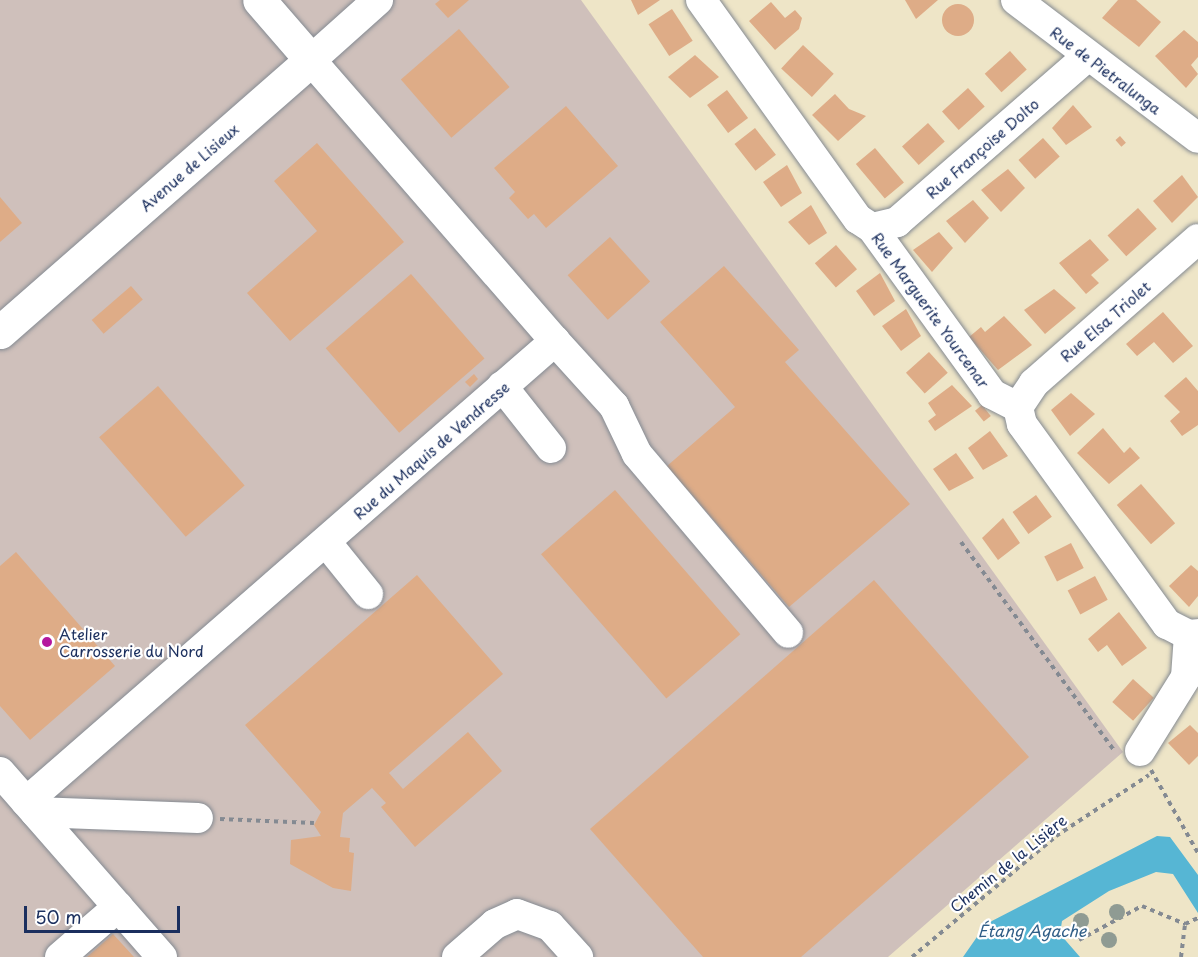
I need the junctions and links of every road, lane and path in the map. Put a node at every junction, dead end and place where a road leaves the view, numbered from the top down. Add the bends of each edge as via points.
1 (259, 0) edge
2 (378, 0) edge
3 (701, 0) edge
4 (1016, 0) edge
5 (1088, 57) junction
6 (311, 60) junction
7 (1198, 138) edge
8 (872, 228) junction
9 (1198, 239) edge
10 (0, 332) edge
11 (555, 341) junction
12 (502, 387) junction
13 (1018, 407) junction
14 (551, 448) dead end
15 (326, 542) junction
16 (962, 542) dead end
17 (368, 594) dead end
18 (788, 633) dead end
19 (1194, 634) edge
20 (1146, 762) junction
21 (0, 772) edge
22 (30, 807) junction
23 (198, 818) joint
24 (315, 823) dead end
25 (1198, 853) edge
26 (118, 907) junction
27 (1198, 918) edge
28 (1185, 924) junction
29 (1079, 940) dead end
30 (60, 957) edge
31 (162, 957) edge
32 (458, 957) edge
33 (578, 957) edge
34 (912, 957) edge
35 (1181, 957) edge

1 - 6 main road
2 - 6 street, Avenue de Lisieux
3 - 8 street, Rue Marguerite Yourcenar via 858,219
4 - 5 street, Rue de Pietralunga
5 - 7 street, Rue de Pietralunga
5 - 8 street, Rue Françoise Dolto via 897,222
6 - 10 main road, Avenue de Lisieux
6 - 11 street
8 - 13 street, Rue Marguerite Yourcenar via 992,394
9 - 13 street, Rue Elsa Triolet via 1034,383
11 - 12 street, Rue du Maquis de Vendresse
11 - 18 street via 614,406 637,454
12 - 14 street
12 - 15 street, Rue du Maquis de Vendresse
13 - 19 street via 1022,424 1167,624
15 - 17 street
15 - 22 street, Rue du Maquis de Vendresse
16 - 20 path via 1112,752
19 - 20 street via 1186,677
20 - 25 path
20 - 34 path, Chemin de la Lisière
21 - 22 street
22 - 23 street
22 - 26 street
23 - 24 path
26 - 30 street
26 - 31 street
27 - 28 path
28 - 29 path via 1142,906
28 - 35 path
32 - 33 street via 495,924 517,914 550,926

